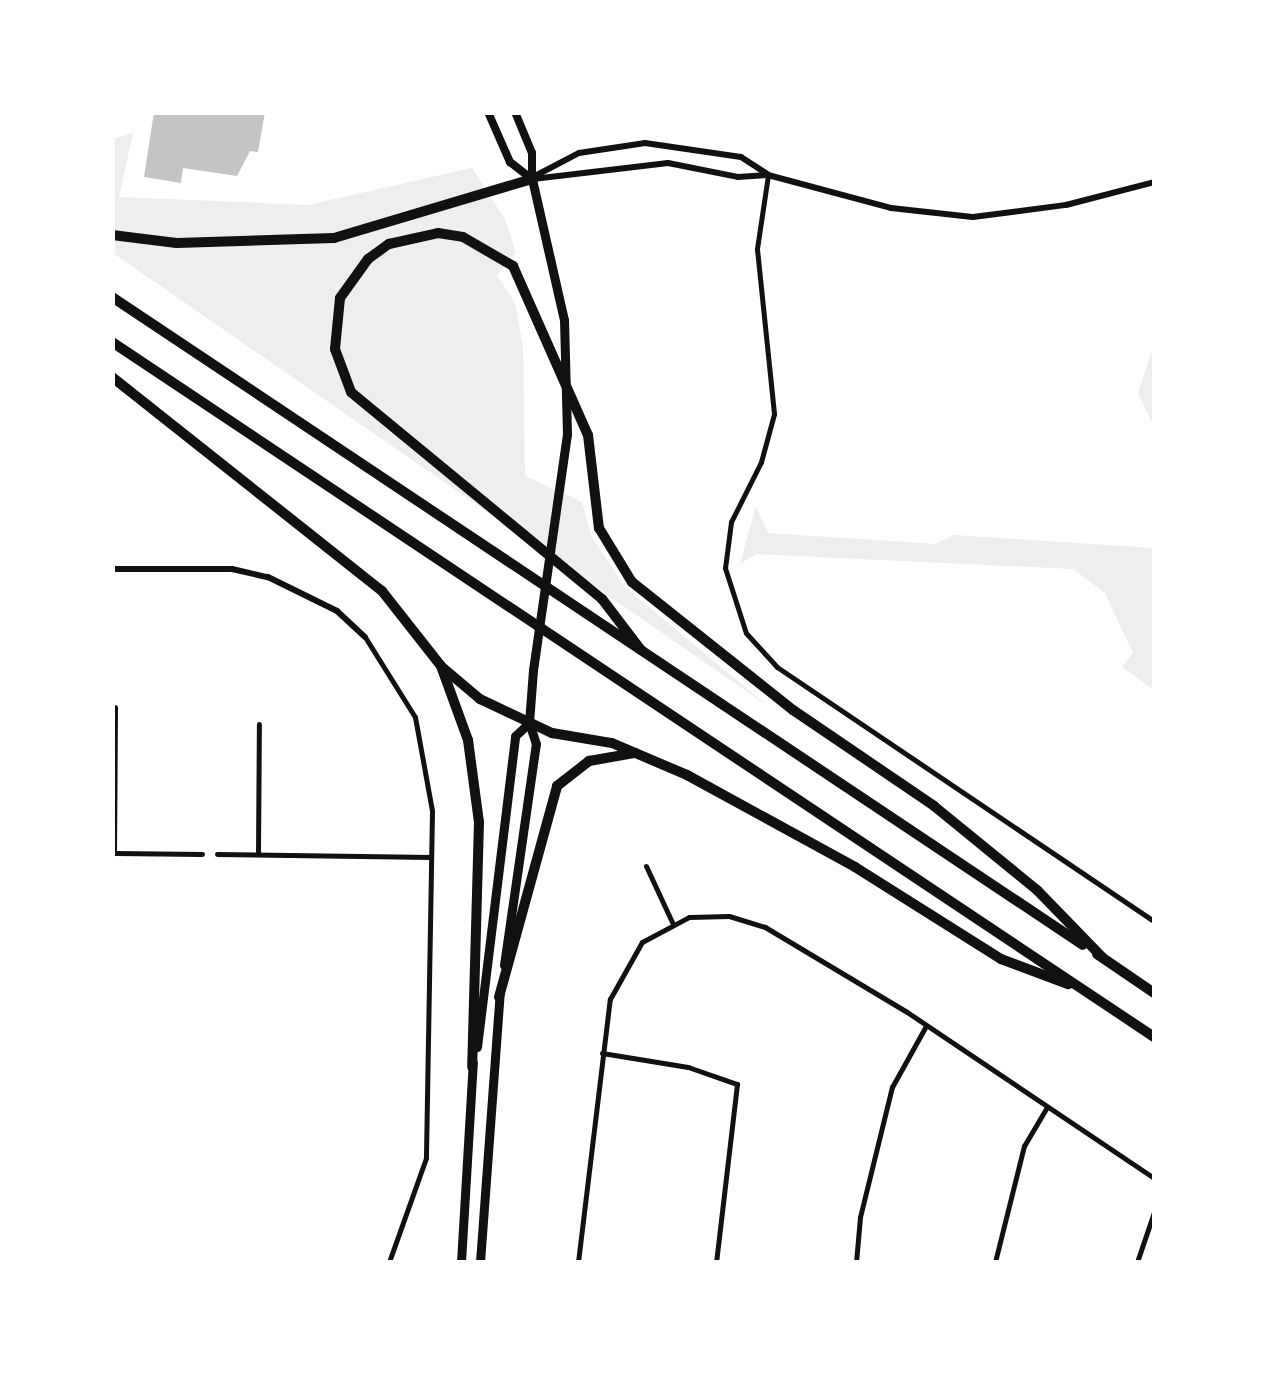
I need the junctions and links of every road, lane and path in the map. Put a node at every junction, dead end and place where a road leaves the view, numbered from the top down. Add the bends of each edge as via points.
1 (488, 112) edge
2 (515, 112) edge
3 (768, 174) junction
4 (532, 179) junction
5 (1154, 182) edge
6 (112, 235) edge
7 (112, 297) edge
8 (112, 342) edge
9 (112, 377) edge
10 (568, 390) junction
11 (112, 569) edge
12 (365, 637) joint
13 (641, 650) junction
14 (441, 666) junction
15 (115, 707) dead end
16 (529, 723) junction
17 (259, 724) dead end
18 (642, 752) junction
19 (113, 854) edge
20 (202, 854) dead end
21 (217, 854) dead end
22 (258, 854) junction
23 (431, 857) junction
24 (646, 866) dead end
25 (1154, 920) edge
26 (672, 922) junction
27 (1102, 957) junction
28 (1086, 991) junction
29 (1154, 992) edge
30 (499, 997) junction
31 (926, 1026) junction
32 (1154, 1037) edge
33 (602, 1053) junction
34 (472, 1066) junction
35 (1047, 1107) junction
36 (1154, 1178) edge
37 (1154, 1212) edge
38 (389, 1262) edge
39 (461, 1262) edge
40 (480, 1262) edge
41 (578, 1262) edge
42 (716, 1262) edge
43 (856, 1262) edge
44 (995, 1262) edge
45 (1136, 1262) edge

1 - 4 main road via 510,162
2 - 4 main road via 532,153
3 - 4 street via 648,163 562,180
3 - 4 street via 742,157 645,143 580,153
3 - 5 street via 917,214 973,217
3 - 25 street via 757,249 774,414 726,545 728,590 740,623 777,667
4 - 6 highway via 334,238 176,243
4 - 10 main road via 558,282
7 - 13 highway
8 - 28 highway
9 - 14 highway via 382,591
10 - 13 highway via 523,280 490,248 438,233 412,236 368,258 340,298 335,349 351,392 602,599
10 - 16 main road
10 - 27 highway via 588,435 599,528 632,582 793,710 934,806 1037,890
11 - 12 street via 232,569 268,577 337,611
12 - 23 street via 404,692 425,747
13 - 27 highway
14 - 16 highway via 480,699
14 - 34 highway via 468,740 479,822
15 - 19 street
16 - 18 highway
16 - 30 main road via 536,744
16 - 34 main road via 515,736
17 - 22 street
18 - 28 highway via 855,867 1001,959
18 - 30 highway via 589,760 557,786
19 - 20 street
21 - 22 street
22 - 23 street
23 - 38 street via 426,1158
24 - 26 street
26 - 31 street via 709,915 747,920
26 - 33 street via 642,942 617,977
27 - 29 highway
28 - 32 highway
30 - 40 main road
31 - 35 street
31 - 43 street via 892,1087 860,1217
33 - 41 street
33 - 42 street via 688,1067 737,1084
34 - 39 main road
35 - 36 street
35 - 44 street via 1024,1146
37 - 45 street

